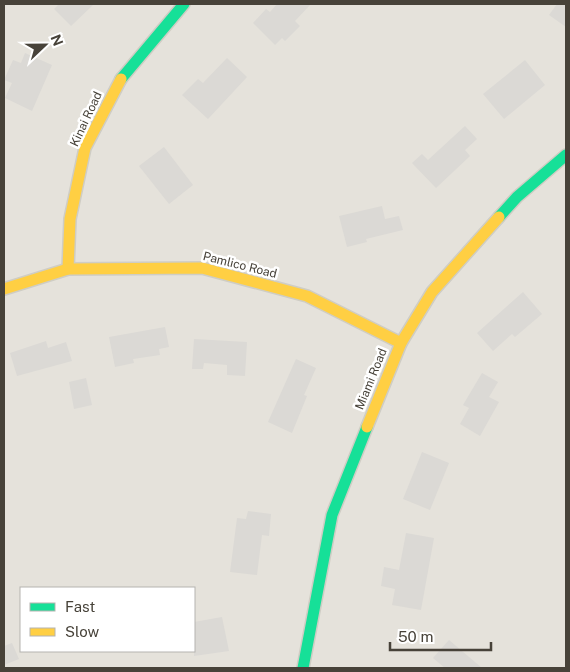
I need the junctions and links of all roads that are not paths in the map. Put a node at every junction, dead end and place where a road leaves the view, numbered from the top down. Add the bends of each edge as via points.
1 (184, 4) edge
2 (566, 154) edge
3 (68, 269) junction
4 (4, 289) edge
5 (401, 343) junction
6 (302, 668) edge

1 - 3 street, Kinai Road via 118,82 85,148 70,219
2 - 5 street, Miami Road via 517,197 432,292
3 - 4 street, Pamlico Road
3 - 5 street, Pamlico Road via 202,268 307,296
5 - 6 street, Miami Road via 332,515

